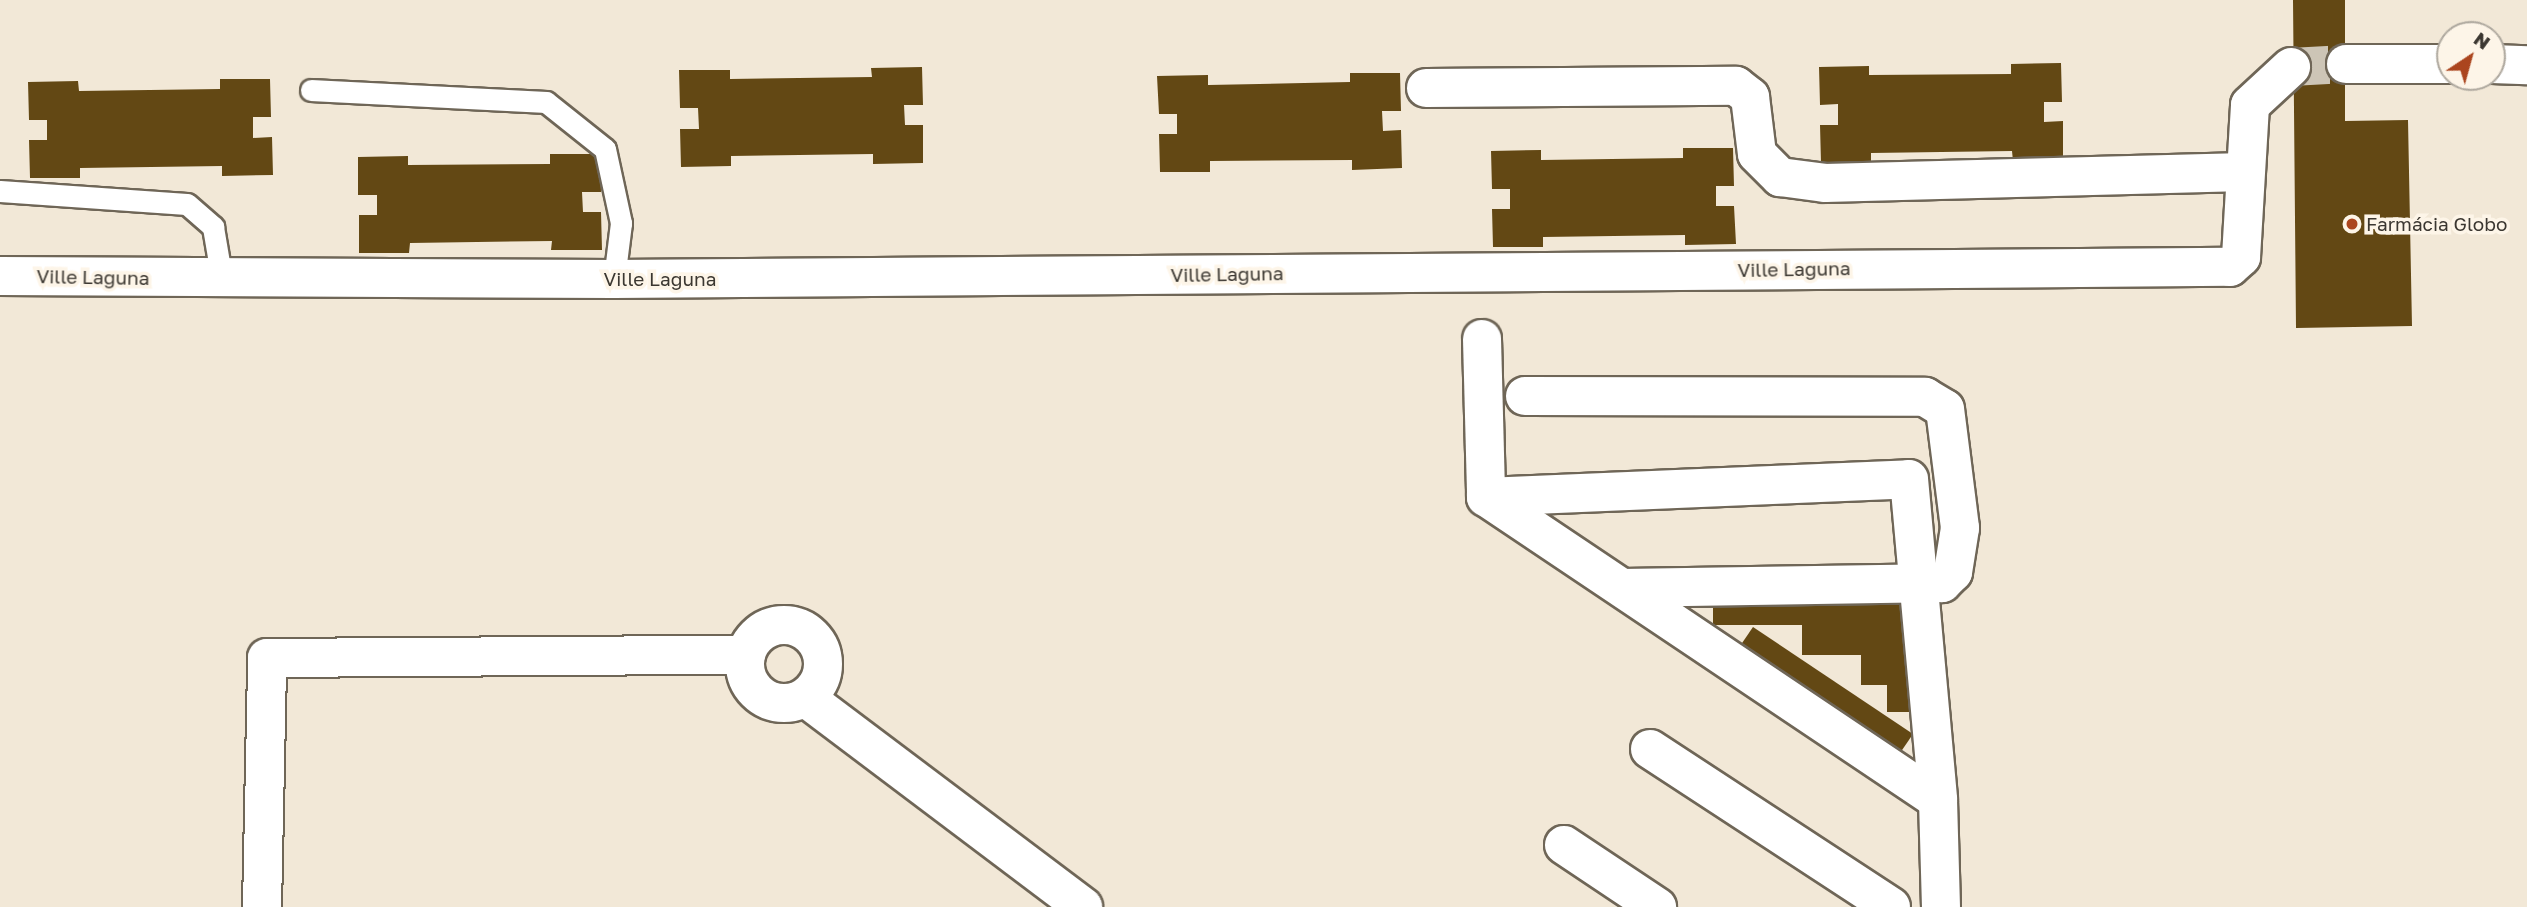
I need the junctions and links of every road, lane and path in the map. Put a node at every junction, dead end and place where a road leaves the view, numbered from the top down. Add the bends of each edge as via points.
1 (2346, 64) tunnel mouth
2 (2436, 64) edge
3 (2506, 64) edge
4 (2527, 65) edge
5 (2291, 66) tunnel mouth
6 (1426, 88) dead end
7 (311, 90) dead end
8 (2245, 172) junction
9 (0, 191) edge
10 (0, 275) edge
11 (614, 279) junction
12 (222, 280) junction
13 (1482, 339) dead end
14 (1525, 396) dead end
15 (1486, 497) junction
16 (1923, 586) junction
17 (1625, 587) junction
18 (746, 655) junction
19 (806, 698) junction
20 (1650, 749) dead end
21 (1938, 800) junction
22 (1564, 845) dead end
23 (262, 907) edge
24 (1083, 907) edge
25 (1657, 907) edge
26 (1891, 907) edge
27 (1941, 907) edge

1 - 2 street
3 - 4 street
5 - 8 street, Ville Laguna via 2250,105
6 - 8 street via 1736,86 1750,97 1757,154 1780,177 1825,183
7 - 11 lane via 546,102 605,149 621,223
8 - 11 street, Ville Laguna via 2241,257 2230,267
9 - 12 lane via 187,204 213,227
10 - 12 street, Ville Laguna
11 - 12 street, Ville Laguna
13 - 15 street
14 - 16 street via 1925,397 1945,409 1960,528 1953,572 1942,583
15 - 16 street via 1909,479
15 - 17 street
16 - 17 street
16 - 21 street
17 - 21 street
18 - 19 street via 751,685 762,696 784,703
18 - 19 street via 752,641 771,628 807,632 824,658 817,687
18 - 23 street via 267,658
19 - 24 street
20 - 26 street
21 - 27 street
22 - 25 street

